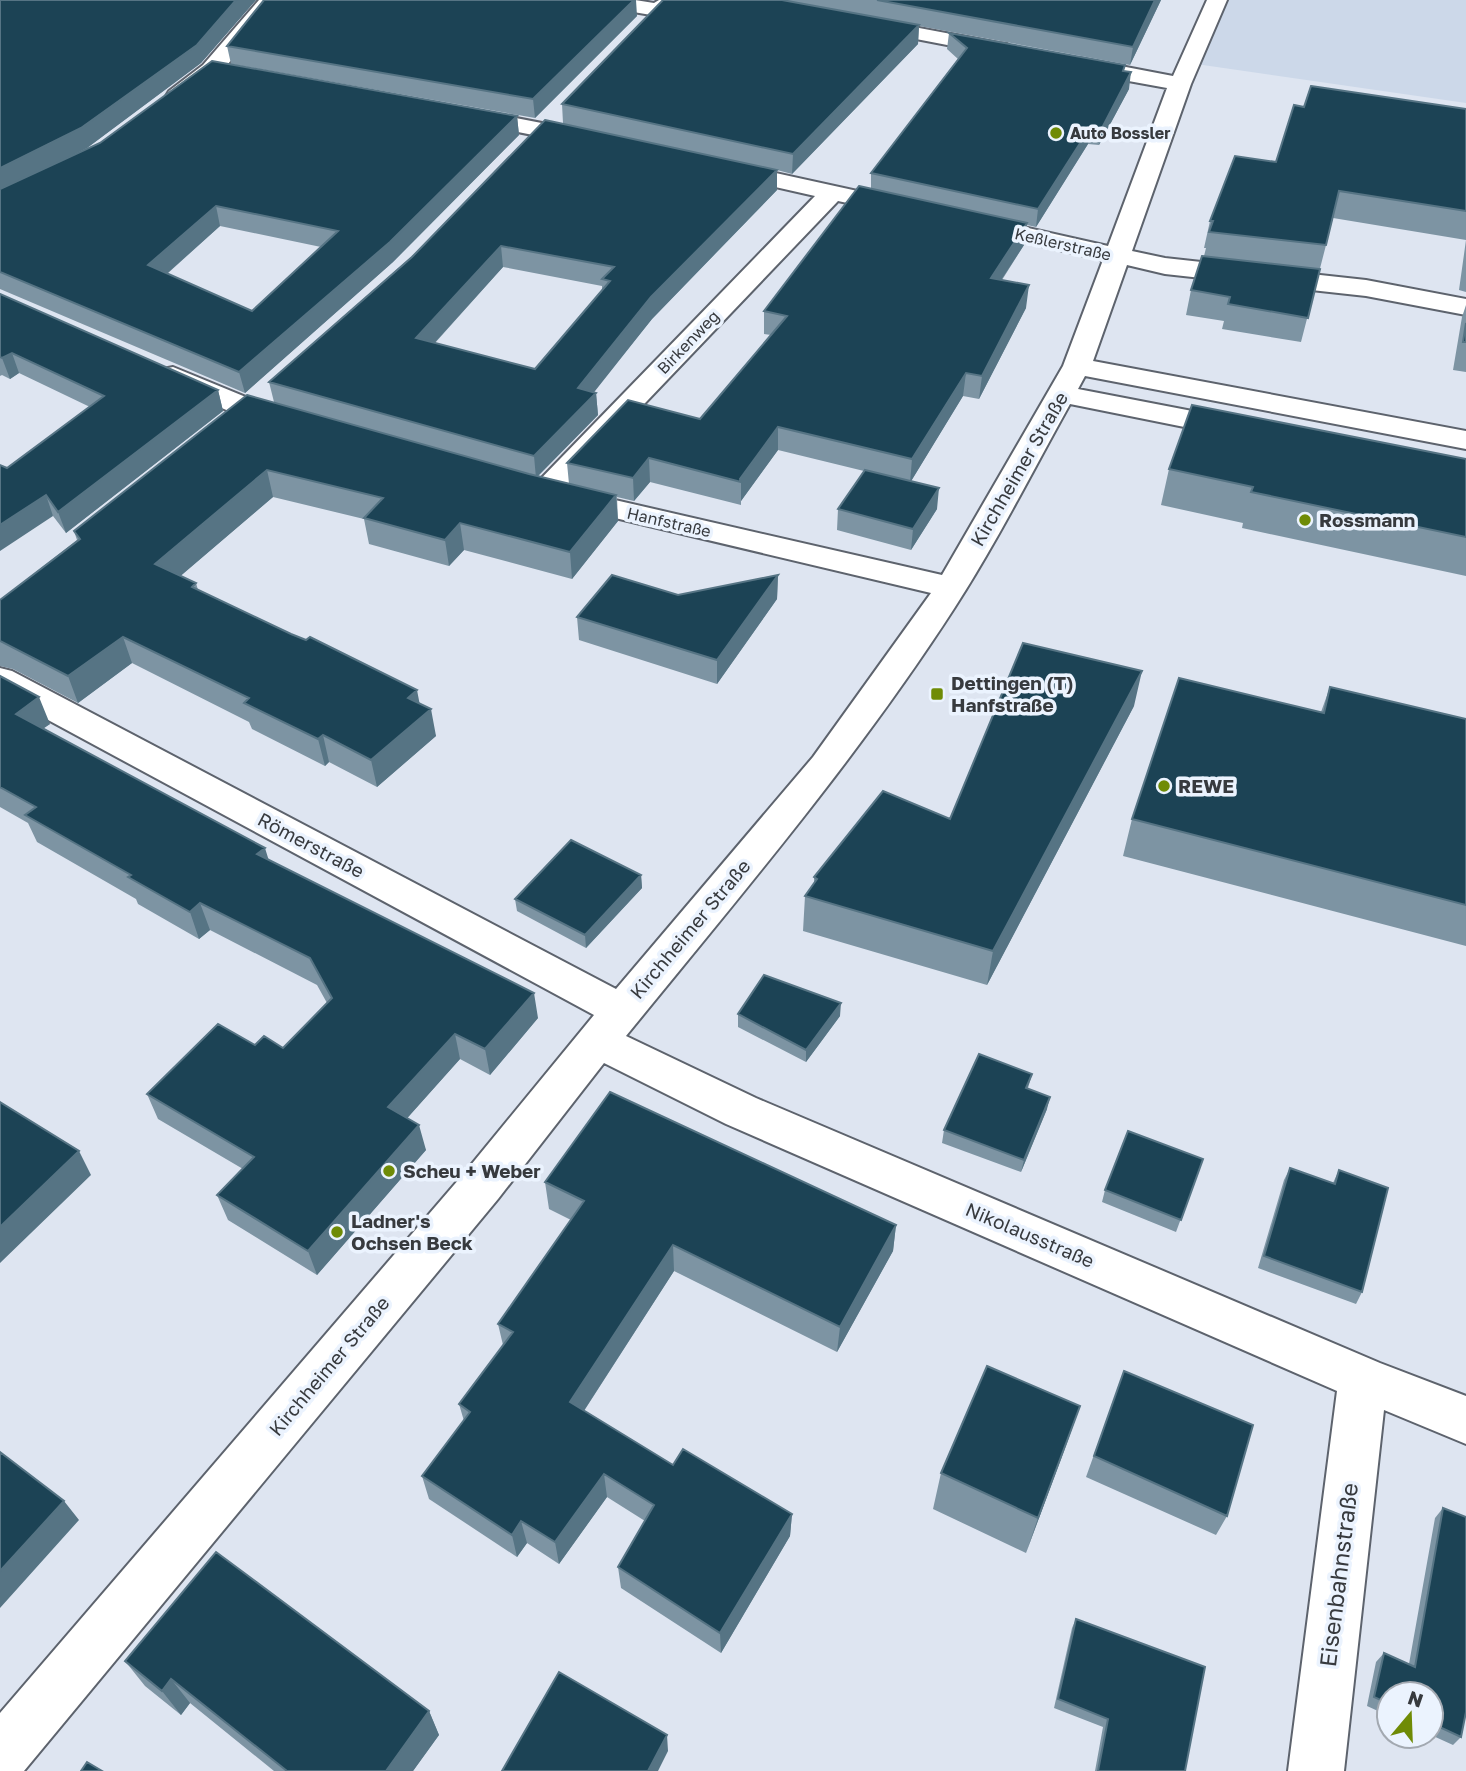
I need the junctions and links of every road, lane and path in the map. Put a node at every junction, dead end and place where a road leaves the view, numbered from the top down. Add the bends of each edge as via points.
1 (271, 0) edge
2 (598, 0) edge
3 (1217, 0) edge
4 (665, 5) edge
5 (864, 18) edge
6 (638, 30) edge
7 (1015, 52) edge
8 (1056, 60) edge
9 (211, 70) junction
10 (237, 74) edge
11 (1180, 84) junction
12 (161, 108) edge
13 (561, 109) dead end
14 (436, 110) edge
15 (533, 138) junction
16 (608, 143) edge
17 (701, 163) edge
18 (833, 192) junction
19 (929, 214) edge
20 (956, 220) edge
21 (1119, 257) junction
22 (1466, 307) edge
23 (149, 364) edge
24 (1070, 380) junction
25 (315, 428) edge
26 (1265, 434) edge
27 (1466, 440) edge
28 (529, 488) joint
29 (950, 587) junction
30 (0, 679) edge
31 (610, 1026) junction
32 (1363, 1379) junction
33 (1466, 1420) edge
34 (0, 1756) edge
35 (1316, 1771) edge

1 - 9 street
2 - 4 street
3 - 11 street, Kirchheimer Straße
4 - 6 street
5 - 7 street
8 - 11 street
9 - 10 street
9 - 12 street
11 - 21 street, Kirchheimer Straße
13 - 15 street
14 - 15 street
15 - 16 street
17 - 18 street
18 - 19 street
18 - 28 street, Birkenweg
20 - 21 street, Keßlerstraße
21 - 22 street, Keßlerstraße via 1239,276 1366,288
21 - 24 street, Kirchheimer Straße
23 - 25 street via 247,408
24 - 26 street
24 - 27 street
24 - 29 street, Kirchheimer Straße
28 - 29 street, Hanfstraße
29 - 31 street, Kirchheimer Straße via 826,766
30 - 31 street, Römerstraße
31 - 32 street, Nikolausstraße via 741,1111
31 - 34 street, Kirchheimer Straße via 482,1185
32 - 33 street, Nikolausstraße
32 - 35 street, Eisenbahnstraße

